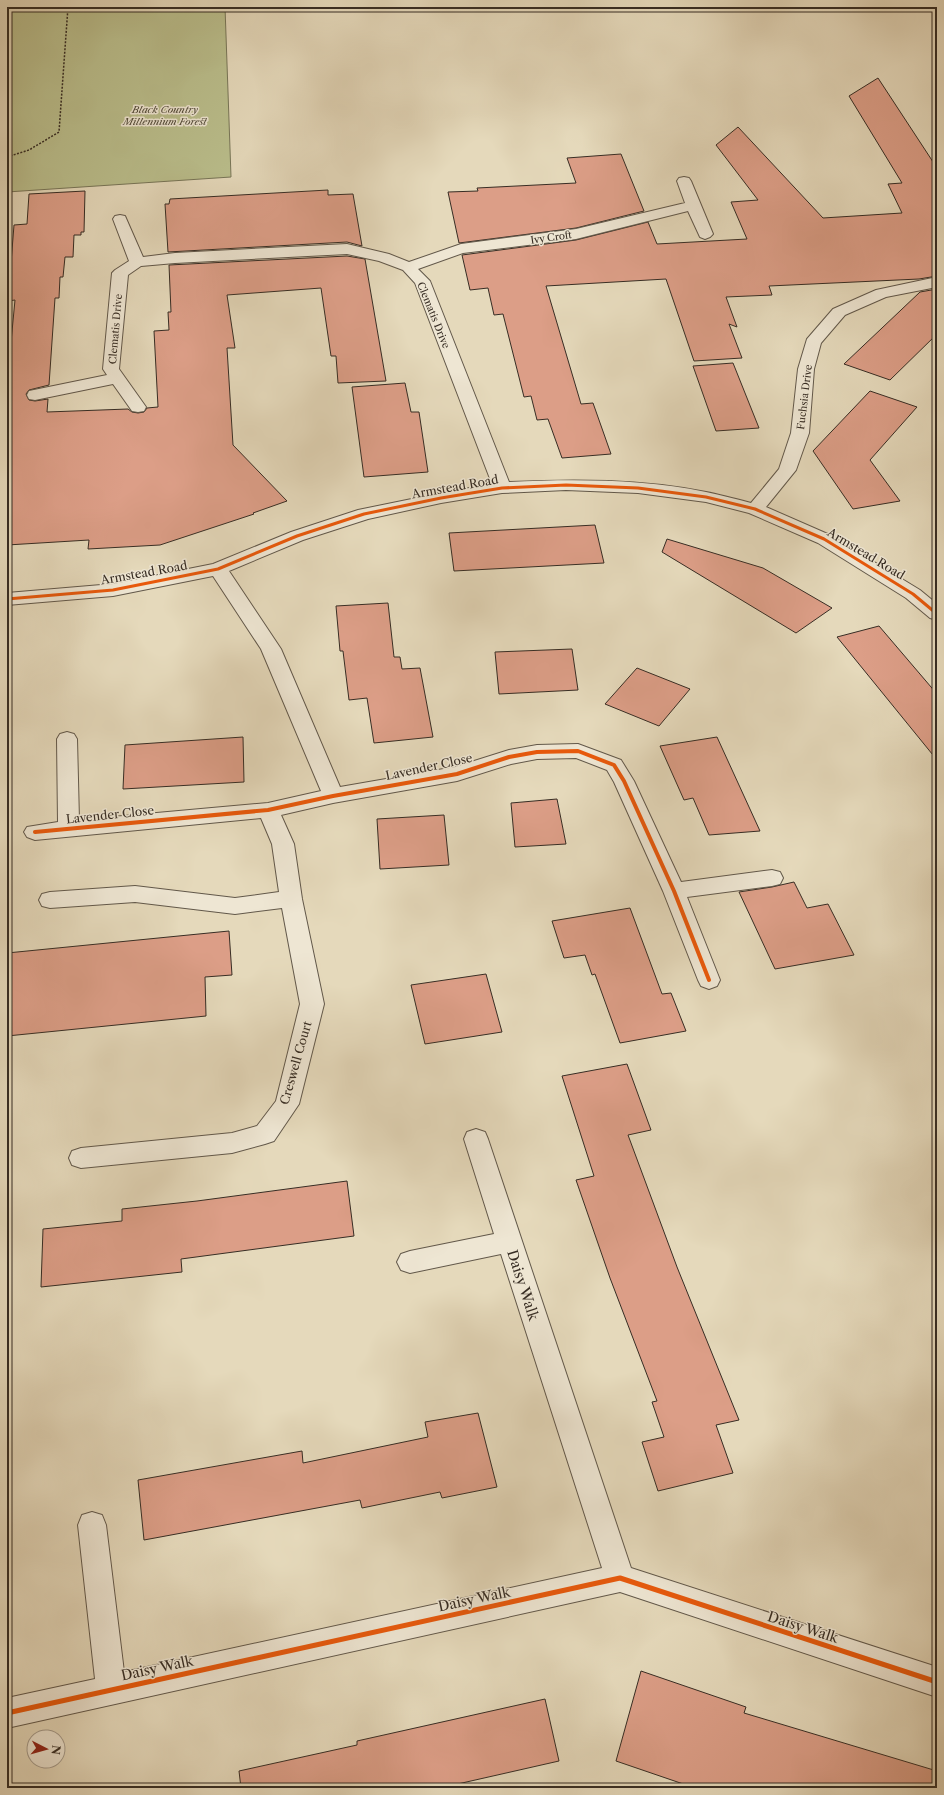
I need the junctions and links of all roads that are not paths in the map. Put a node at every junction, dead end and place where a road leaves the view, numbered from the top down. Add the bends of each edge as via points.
1 (684, 181) dead end
2 (694, 205) junction
3 (120, 219) dead end
4 (705, 234) dead end
5 (137, 262) junction
6 (408, 267) junction
7 (937, 282) edge
8 (118, 378) junction
9 (35, 395) dead end
10 (138, 407) dead end
11 (502, 488) junction
12 (755, 509) junction
13 (218, 569) junction
14 (7, 599) edge
15 (937, 614) edge
16 (67, 739) dead end
17 (334, 796) junction
18 (268, 810) junction
19 (69, 829) junction
20 (35, 832) dead end
21 (772, 878) dead end
22 (674, 891) junction
23 (291, 899) junction
24 (50, 900) dead end
25 (709, 980) dead end
26 (476, 1139) dead end
27 (81, 1158) dead end
28 (509, 1242) junction
29 (410, 1262) dead end
30 (92, 1525) dead end
31 (620, 1578) junction
32 (937, 1682) edge
33 (111, 1689) junction
34 (7, 1713) edge

1 - 2 street
2 - 4 street
2 - 6 street, Ivy Croft via 576,234 461,249
3 - 5 street
5 - 6 street, Clematis Drive via 347,249 384,256
5 - 8 street, Clematis Drive via 120,273 111,369
6 - 11 street, Clematis Drive via 422,281
7 - 12 street, Fuchsia Drive via 882,293 839,312 813,342 806,369 800,433 787,470
8 - 9 street, Clematis Drive
8 - 10 street, Clematis Drive
11 - 12 street, Armstead Road via 566,485 638,488 706,497
11 - 13 street, Armstead Road via 364,514 297,536
12 - 15 street, Armstead Road via 824,539 913,594
13 - 14 street, Armstead Road via 112,590
13 - 17 street via 271,649
16 - 19 street, Lavender Close
17 - 18 street, Lavender Close
17 - 22 street, Lavender Close via 457,774 537,752 578,751 614,765 624,781
18 - 19 street, Lavender Close
18 - 23 street, Creswell Court via 283,844
19 - 20 street, Lavender Close
21 - 22 street
22 - 25 street, Lavender Close
23 - 24 street via 235,906 135,894
23 - 27 street, Creswell Court via 312,1004 287,1104 265,1134 232,1142
26 - 28 street, Daisy Walk
28 - 29 street, Daisy Walk
28 - 31 street, Daisy Walk
30 - 33 street, Daisy Walk
31 - 32 street, Daisy Walk
31 - 33 street, Daisy Walk
33 - 34 street, Daisy Walk

